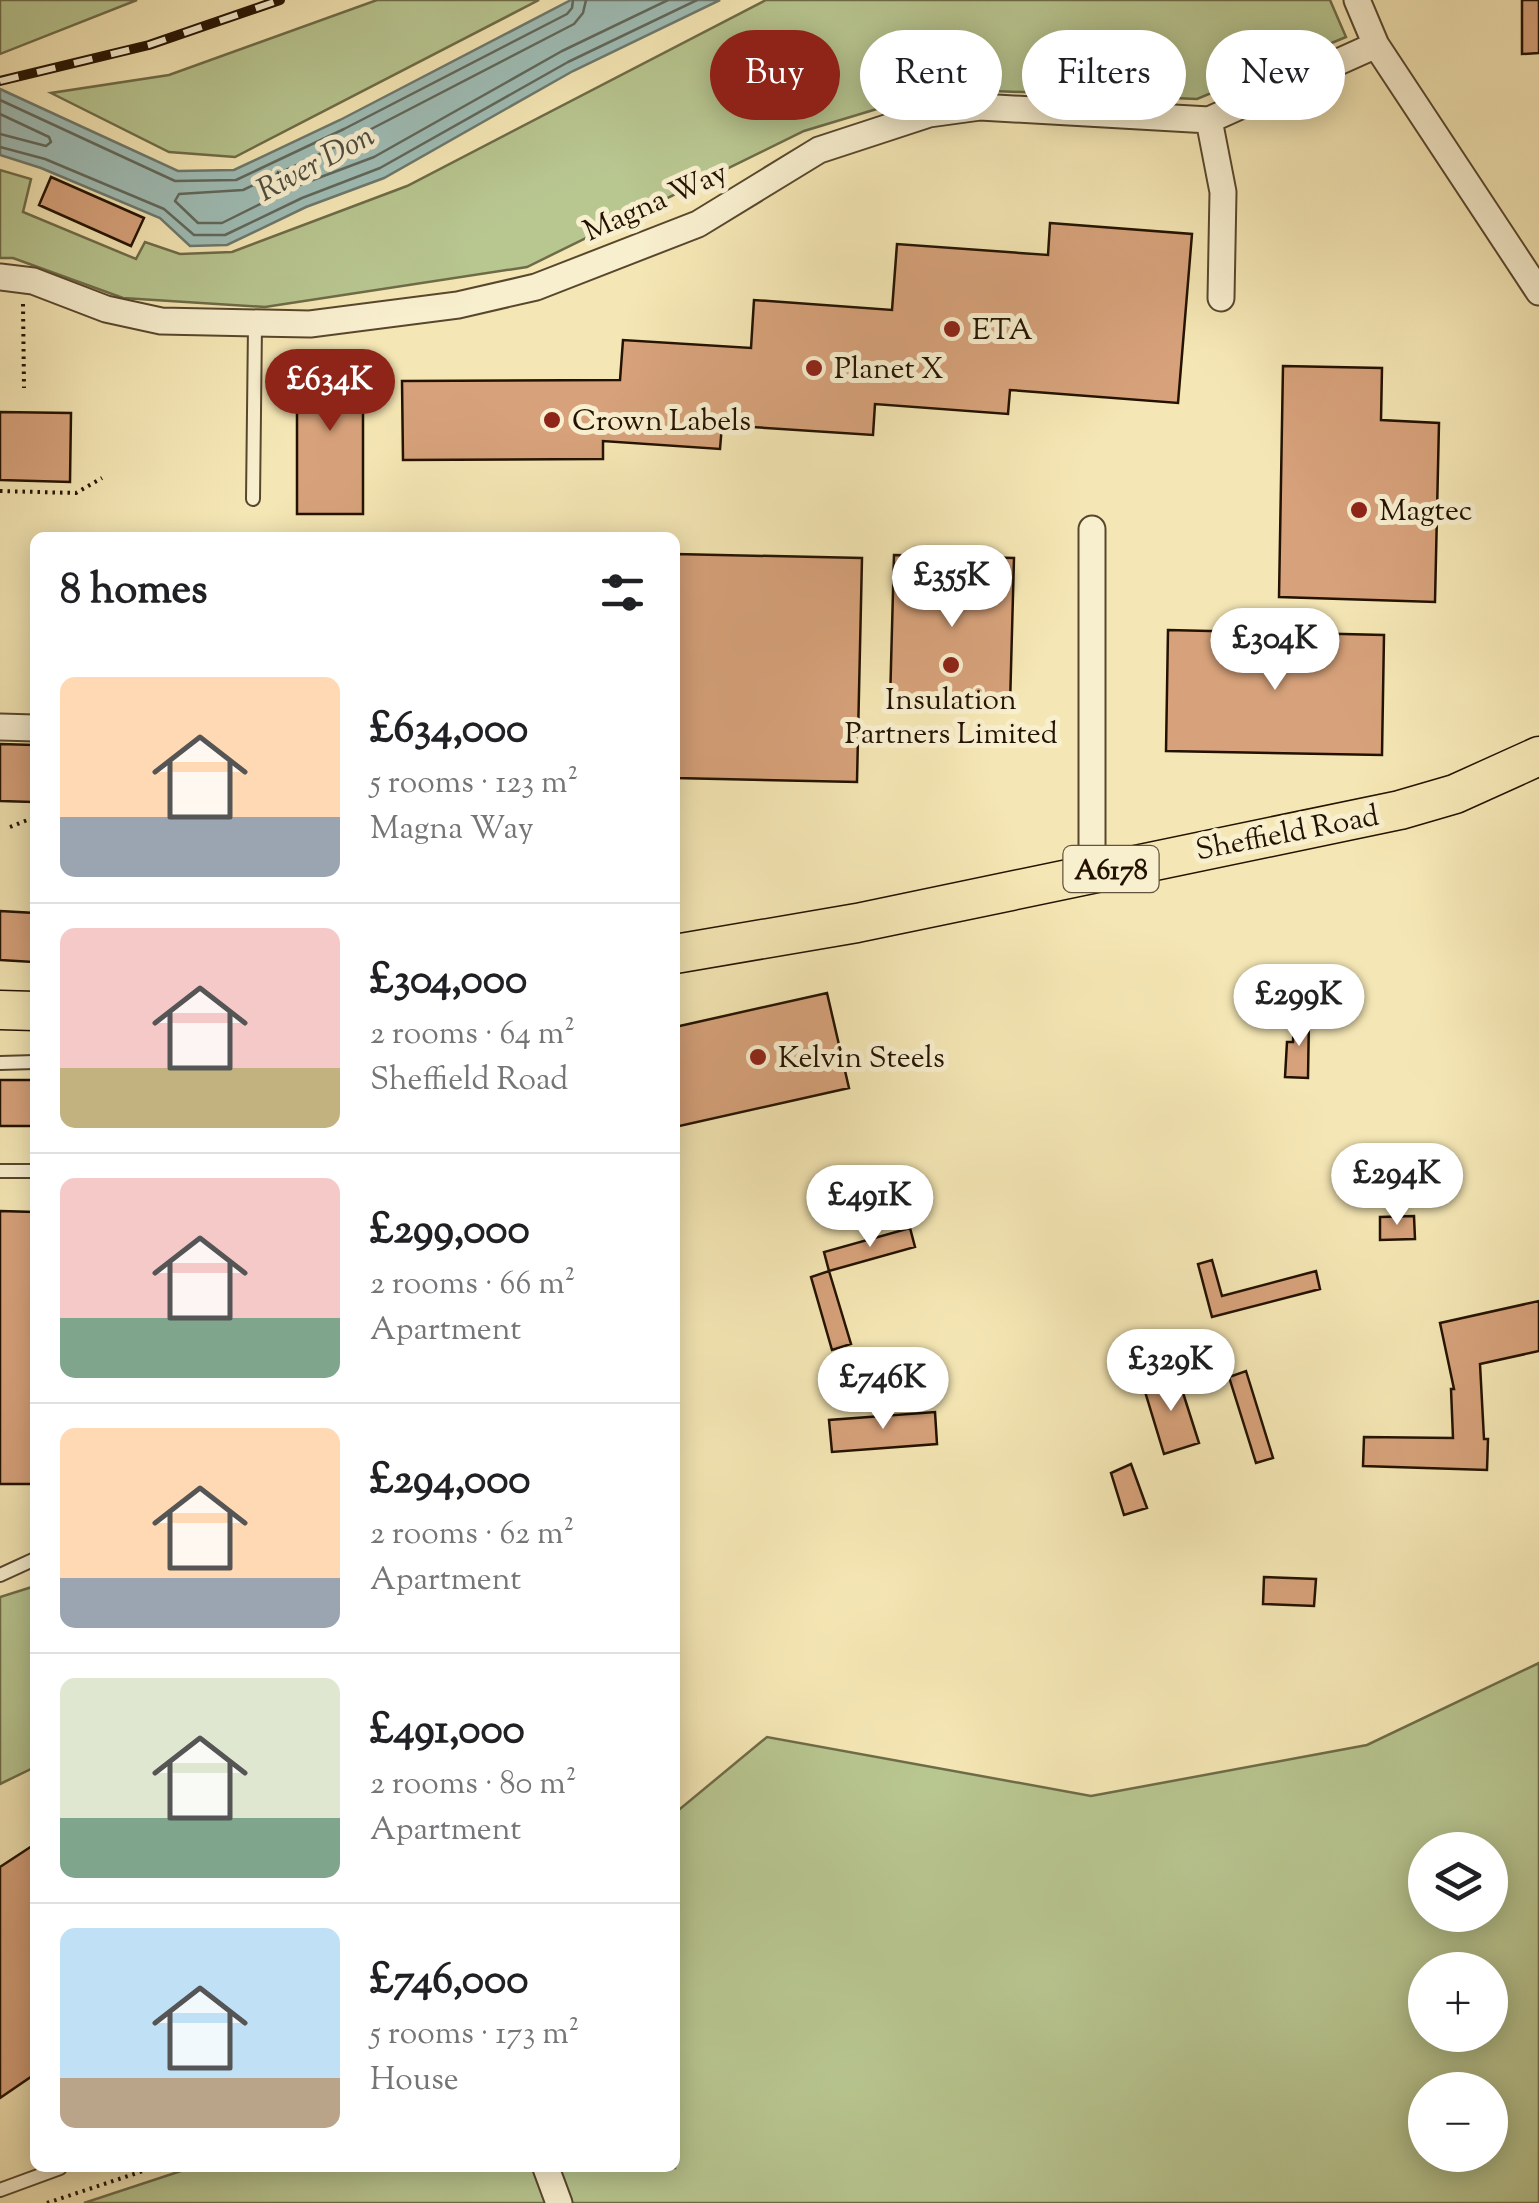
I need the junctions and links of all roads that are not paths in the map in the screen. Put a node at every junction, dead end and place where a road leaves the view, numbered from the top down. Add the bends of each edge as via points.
1 (1357, 0) edge
2 (1376, 45) junction
3 (1345, 59) edge
4 (1206, 120) edge
5 (1209, 120) edge
6 (12, 278) edge
7 (1539, 292) edge
8 (1221, 298) dead end
9 (255, 324) junction
10 (253, 499) dead end
11 (1092, 529) dead end
12 (0, 727) edge
13 (30, 728) edge
14 (1539, 756) edge
15 (1095, 872) junction
16 (680, 953) edge
17 (0, 1010) edge
18 (30, 1012) edge
19 (30, 1062) edge
20 (0, 1063) edge
21 (0, 1171) edge
22 (30, 1171) edge
23 (30, 1562) edge
24 (0, 1575) edge
25 (49, 2172) edge
26 (547, 2172) edge
27 (0, 2190) edge
28 (559, 2203) edge

1 - 2 street
2 - 3 street, Magna Way
2 - 7 street
4 - 9 street, Magna Way via 980,107 928,114 819,150 698,224 536,287 382,317
5 - 8 street via 1224,192
6 - 9 street, Magna Way via 161,321
9 - 10 lane
11 - 15 street
12 - 13 street
14 - 15 main road, Sheffield Road / A6178 via 1400,810
15 - 16 main road, Sheffield Road / A6178
17 - 18 main road
19 - 20 lane
21 - 22 lane
23 - 24 lane
25 - 27 lane
26 - 28 street

